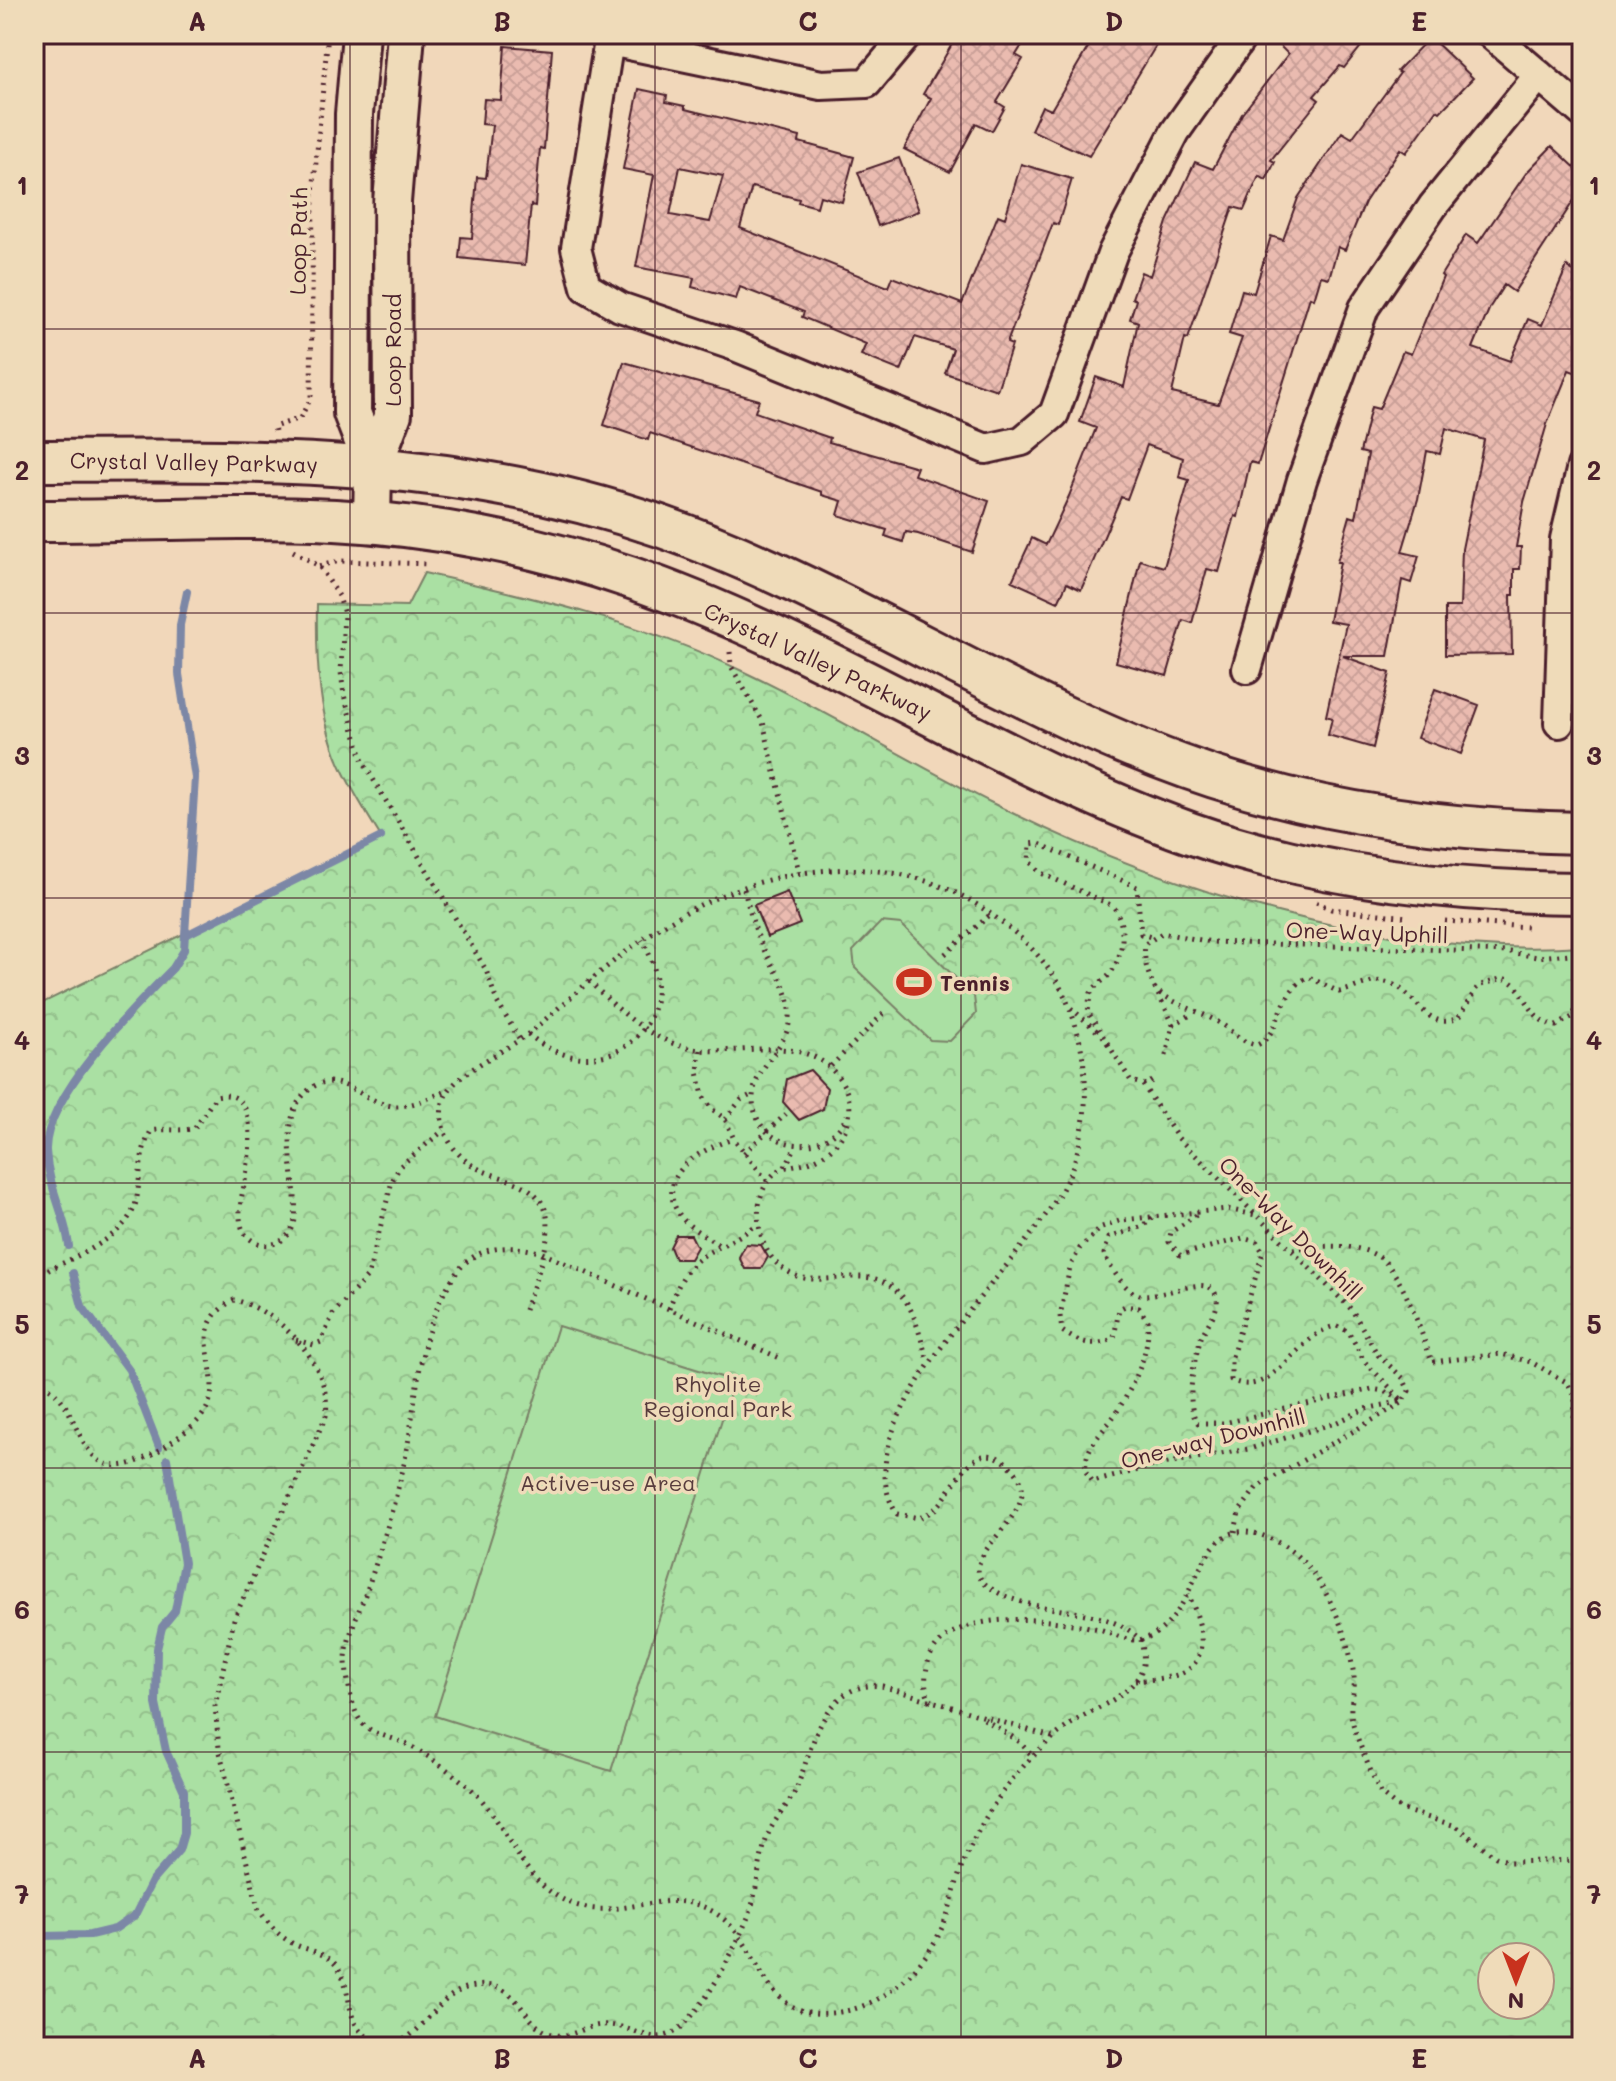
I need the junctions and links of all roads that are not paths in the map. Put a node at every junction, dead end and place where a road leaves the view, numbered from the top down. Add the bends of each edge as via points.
1 (361, 34) edge
2 (406, 34) edge
3 (908, 34) edge
4 (1244, 34) edge
5 (1491, 34) edge
6 (610, 37) edge
7 (1539, 75) junction
8 (1582, 112) edge
9 (34, 461) edge
10 (1582, 466) edge
11 (373, 467) junction
12 (34, 521) edge
13 (372, 523) junction
14 (1247, 669) dead end
15 (1559, 723) dead end
16 (1582, 833) edge
17 (1582, 893) edge

1 - 11 street, Loop Road via 354,129 352,413
2 - 11 street, Loop Road via 392,202 393,414
3 - 6 street via 867,83 821,85
4 - 6 street via 1175,132 1113,252 1054,414 1022,441 986,449 735,346 620,307 586,287 576,248
5 - 7 street
7 - 8 street
7 - 14 street via 1433,206 1364,308 1302,480
9 - 11 main road, Crystal Valley Parkway via 279,460
10 - 15 street via 1565,539
11 - 13 street
11 - 16 main road, Crystal Valley Parkway via 529,489 673,531 775,574 1089,726 1211,776 1289,799 1404,821
12 - 13 main road, Crystal Valley Parkway
13 - 17 main road, Crystal Valley Parkway via 570,559 681,596 1064,780 1218,841 1395,881

